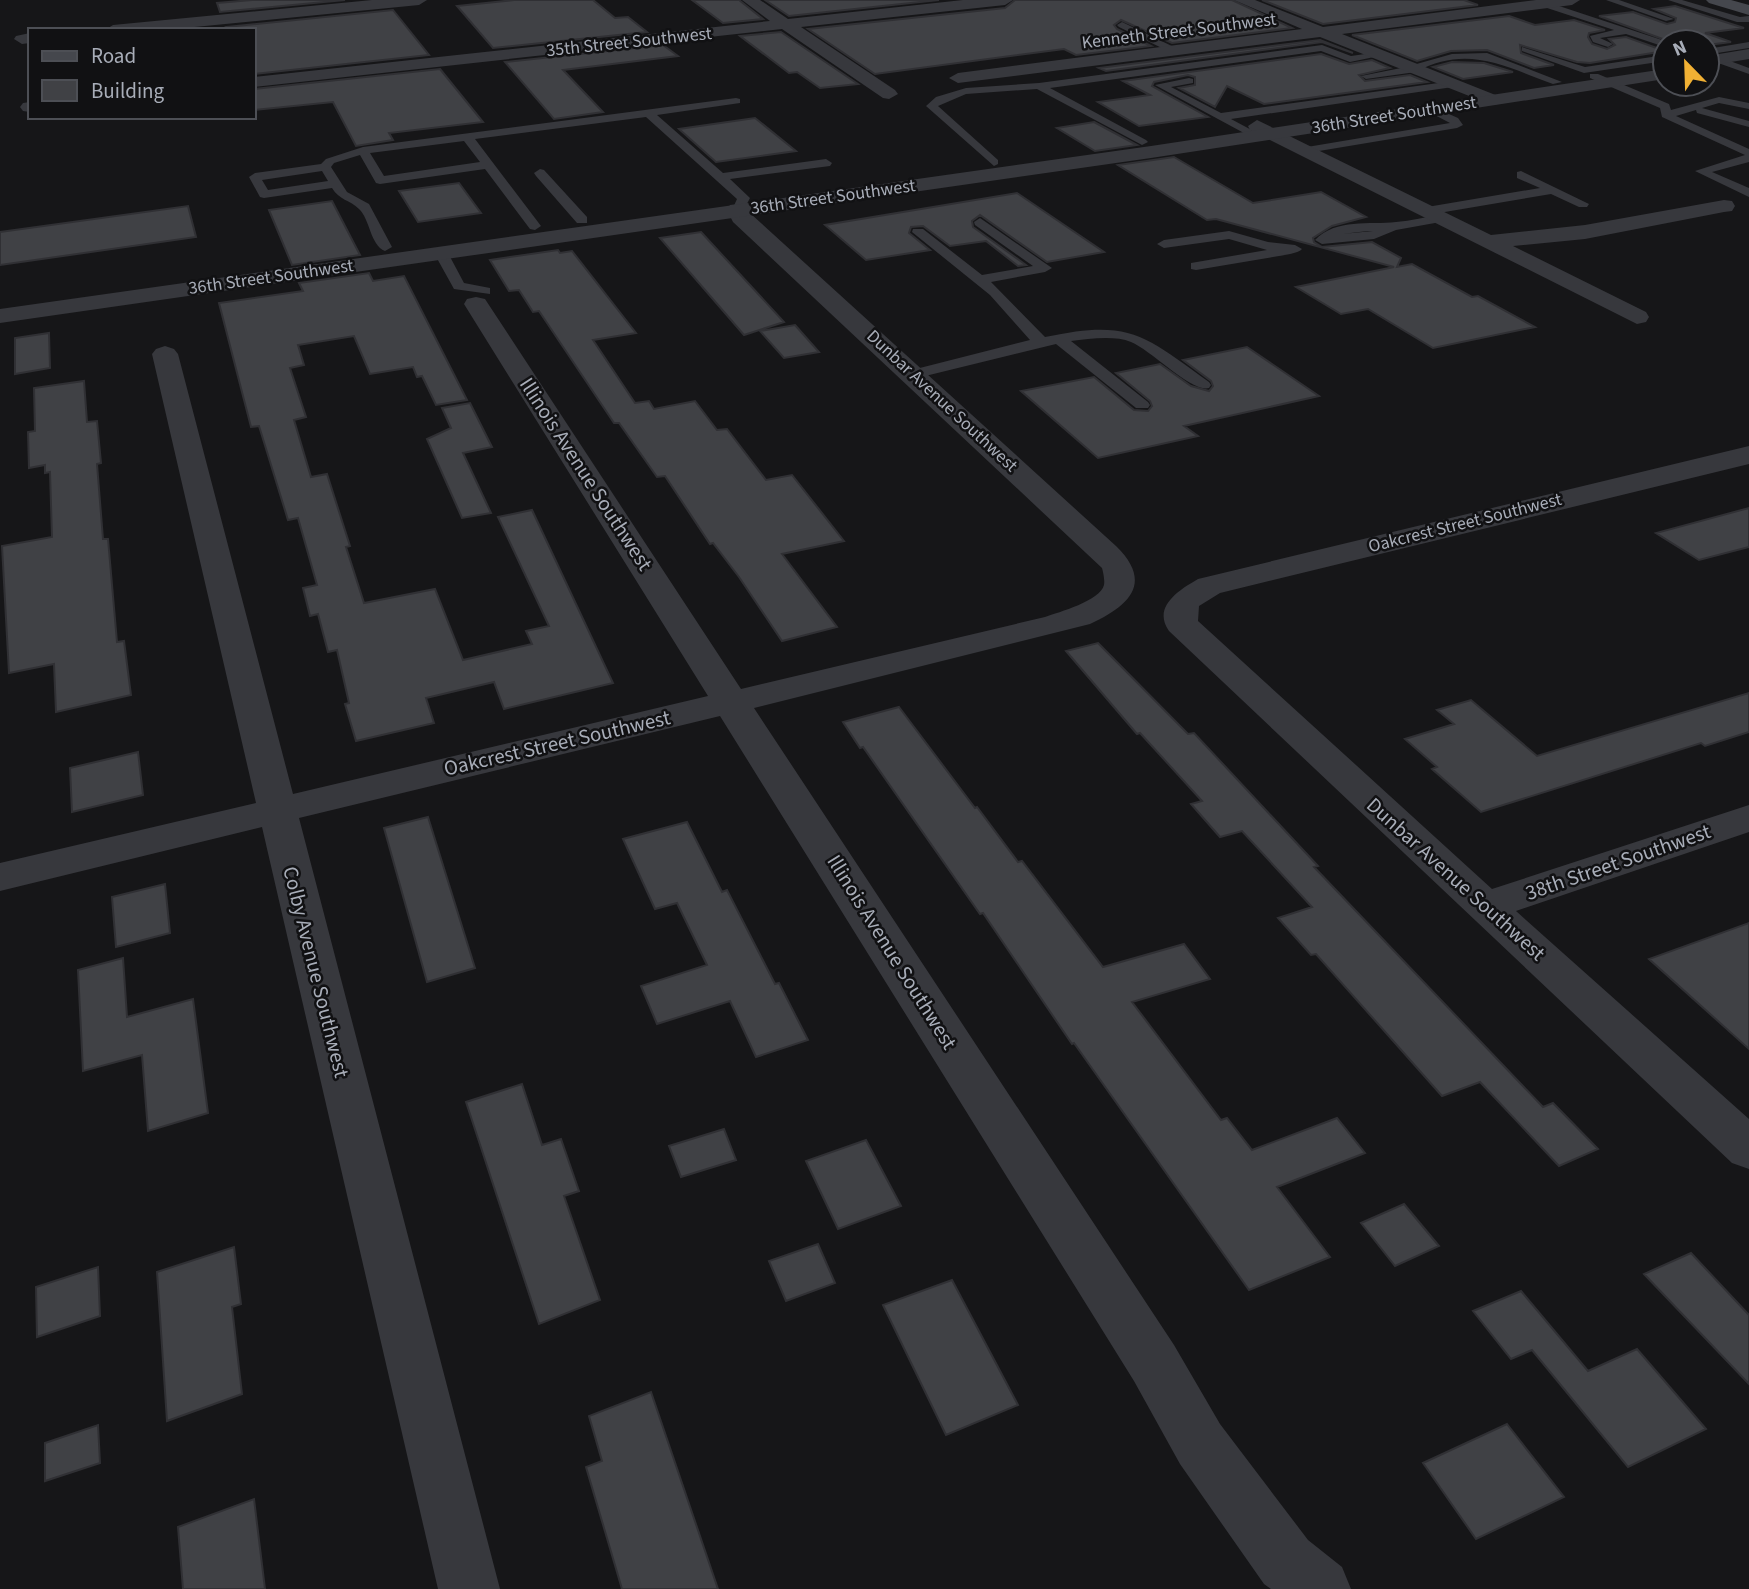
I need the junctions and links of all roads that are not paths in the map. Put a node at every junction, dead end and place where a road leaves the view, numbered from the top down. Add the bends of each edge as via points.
1 (419, 0) edge
2 (750, 0) edge
3 (1005, 0) edge
4 (1242, 0) edge
5 (1572, 0) edge
6 (1610, 0) edge
7 (1672, 0) edge
8 (1714, 0) edge
9 (1544, 4) junction
10 (1745, 7) edge
11 (1669, 19) dead end
12 (1749, 19) edge
13 (788, 24) junction
14 (1122, 25) dead end
15 (133, 28) edge
16 (1321, 32) junction
17 (1623, 32) junction
18 (1651, 40) edge
19 (1608, 44) dead end
20 (1749, 45) edge
21 (1525, 49) dead end
22 (1175, 51) junction
23 (1749, 54) edge
24 (1379, 55) junction
25 (1350, 59) junction
26 (1501, 61) junction
27 (1324, 62) dead end
28 (1651, 62) edge
29 (1722, 62) edge
30 (1469, 64) dead end
31 (1457, 65) dead end
32 (1419, 67) junction
33 (1651, 68) edge
34 (1651, 74) edge
35 (1366, 76) dead end
36 (1596, 76) junction
37 (958, 78) dead end
38 (1197, 80) dead end
39 (256, 82) edge
40 (1557, 82) junction
41 (1453, 84) junction
42 (1039, 86) junction
43 (889, 94) dead end
44 (1484, 97) junction
45 (736, 101) dead end
46 (1749, 106) edge
47 (1691, 108) junction
48 (1431, 109) junction
49 (649, 113) junction
50 (1666, 115) junction
51 (1219, 117) junction
52 (1749, 124) edge
53 (1257, 131) junction
54 (467, 137) junction
55 (1142, 142) junction
56 (363, 150) junction
57 (1307, 150) junction
58 (1749, 155) edge
59 (994, 162) junction
60 (827, 163) dead end
61 (487, 165) junction
62 (325, 167) junction
63 (540, 173) dead end
64 (1521, 175) dead end
65 (721, 177) junction
66 (335, 184) junction
67 (1552, 190) junction
68 (1749, 193) edge
69 (741, 204) junction
70 (1583, 204) dead end
71 (1724, 206) dead end
72 (1434, 215) junction
73 (582, 219) junction
74 (980, 222) dead end
75 (535, 226) junction
76 (918, 232) dead end
77 (1489, 242) junction
78 (1164, 244) dead end
79 (385, 247) junction
80 (1295, 249) junction
81 (441, 253) junction
82 (1196, 266) dead end
83 (979, 280) junction
84 (481, 298) joint
85 (0, 301) edge
86 (0, 316) edge
87 (1637, 317) dead end
88 (1051, 341) junction
89 (165, 354) dead end
90 (912, 374) junction
91 (1203, 386) dead end
92 (1142, 405) dead end
93 (1749, 455) edge
94 (1184, 601) joint
95 (1111, 602) joint
96 (733, 703) junction
97 (276, 808) junction
98 (1749, 818) edge
99 (0, 877) edge
100 (1487, 906) junction
101 (1749, 1149) edge
102 (469, 1589) edge
103 (1320, 1589) edge

1 - 15 street
2 - 13 street
3 - 13 street, 35th Street Southwest
4 - 16 street
5 - 9 street, Kenneth Street Southwest
6 - 11 lane
7 - 12 lane
8 - 10 main road
9 - 16 street, Kenneth Street Southwest
9 - 17 lane
13 - 39 street, 35th Street Southwest
13 - 43 street
14 - 22 lane
16 - 22 street, Kenneth Street Southwest
16 - 24 street
17 - 18 lane
17 - 19 lane via 1595,36
20 - 29 lane
21 - 36 lane
22 - 37 street, Kenneth Street Southwest
23 - 29 street
24 - 25 lane
24 - 32 street
25 - 27 lane
25 - 42 lane via 1322,48
26 - 30 lane
26 - 32 lane via 1487,56 1452,57
26 - 40 lane
28 - 36 lane
31 - 32 lane
32 - 35 lane
32 - 41 street
33 - 36 street, 36th Street Southwest
34 - 36 street, 36th Street Southwest
36 - 40 street, 36th Street Southwest
36 - 44 street, 36th Street Southwest
36 - 50 lane via 1665,106
38 - 51 lane via 1160,85
40 - 44 street, 36th Street Southwest
41 - 44 street
41 - 51 lane
42 - 55 lane
42 - 59 lane via 960,93 937,99 931,106
44 - 48 street, 36th Street Southwest
44 - 53 street, 36th Street Southwest
45 - 49 lane
46 - 47 lane via 1719,100
47 - 50 lane
47 - 52 lane
48 - 53 street, 36th Street Southwest
48 - 57 lane via 1457,125
49 - 54 lane
49 - 65 lane
50 - 58 lane
51 - 53 lane
53 - 55 street, 36th Street Southwest
53 - 57 street
53 - 69 street, 36th Street Southwest
54 - 56 lane
54 - 61 lane
55 - 59 street, 36th Street Southwest
56 - 61 lane via 380,180
56 - 62 lane
57 - 72 street
58 - 68 lane via 1701,170
59 - 69 street, 36th Street Southwest
60 - 65 lane
61 - 75 lane
62 - 66 lane
62 - 66 lane via 255,177 264,194
63 - 73 lane
64 - 67 lane
65 - 69 lane
66 - 79 lane via 342,194 365,207
67 - 70 lane
67 - 72 lane
69 - 73 street, 36th Street Southwest
69 - 81 street, 36th Street Southwest
69 - 90 street, Dunbar Avenue Southwest via 741,217
71 - 77 street via 1584,232
72 - 77 street
72 - 80 lane via 1394,226 1347,229
73 - 75 street, 36th Street Southwest
74 - 83 lane via 1045,268
75 - 79 street, 36th Street Southwest
76 - 83 lane
77 - 87 street
78 - 80 lane via 1229,235
79 - 85 street, 36th Street Southwest
80 - 82 lane
81 - 84 lane via 459,286
81 - 86 street, 36th Street Southwest
83 - 88 lane via 1025,328
84 - 96 street, Illinois Avenue Southwest
88 - 90 lane
88 - 91 lane via 1129,336
88 - 92 lane
89 - 97 street, Colby Avenue Southwest
90 - 95 street, Dunbar Avenue Southwest via 1119,568 1121,583
93 - 94 street, Oakcrest Street Southwest via 1209,586
94 - 100 street, Dunbar Avenue Southwest via 1181,624
95 - 96 street, Oakcrest Street Southwest via 1090,613 1004,636
96 - 97 street, Oakcrest Street Southwest
96 - 103 street, Illinois Avenue Southwest via 1154,1363 1200,1444 1286,1562
97 - 99 street, Oakcrest Street Southwest
97 - 102 street, Colby Avenue Southwest
98 - 100 street, 38th Street Southwest
100 - 101 street, Dunbar Avenue Southwest

